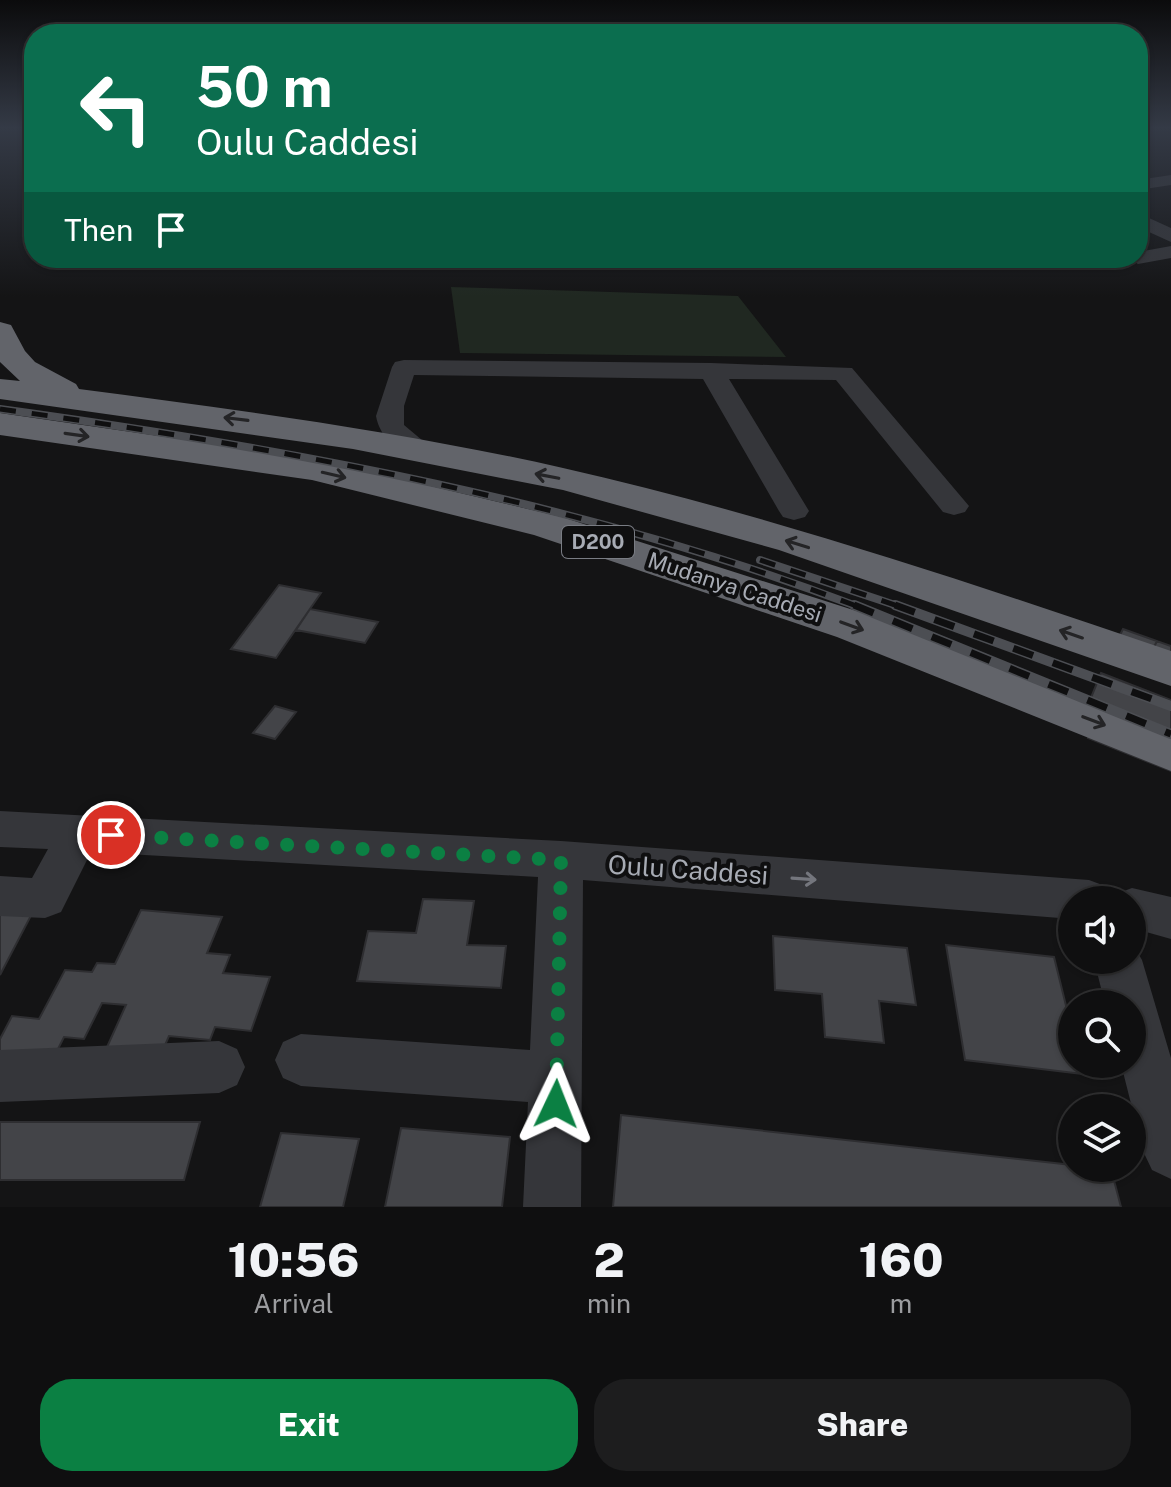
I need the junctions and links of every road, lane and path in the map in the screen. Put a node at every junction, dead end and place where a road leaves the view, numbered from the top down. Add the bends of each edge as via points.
1 (1160, 208) dead end
2 (1148, 210) edge
3 (1148, 225) edge
4 (1148, 239) edge
5 (1170, 239) edge
6 (1148, 252) edge
7 (0, 331) edge
8 (711, 370) junction
9 (0, 389) edge
10 (85, 400) junction
11 (0, 424) edge
12 (421, 451) junction
13 (954, 506) dead end
14 (794, 511) dead end
15 (1171, 669) edge
16 (1171, 751) edge
17 (0, 829) edge
18 (79, 833) junction
19 (561, 860) junction
20 (0, 896) edge
21 (1058, 898) edge
22 (1146, 912) edge
23 (1171, 918) edge
24 (301, 1060) dead end
25 (1146, 1061) edge
26 (219, 1067) dead end
27 (0, 1076) edge
28 (557, 1078) junction
29 (1171, 1151) edge
30 (552, 1207) edge

1 - 2 street
3 - 5 street
4 - 5 street
5 - 6 street
7 - 10 highway via 7,351 25,372
8 - 12 street via 404,367 389,427 398,439
8 - 13 street via 843,373
8 - 14 street
9 - 10 highway, D200
12 -> 10 highway, D200 via 276,424
11 -> 16 highway, Mudanya Caddesi / D200 via 312,469 548,526 853,626
15 -> 12 highway, D200 via 749,529 564,479
17 - 18 street, Oulu Caddesi
18 - 19 street, Oulu Caddesi
18 - 20 street via 45,898
19 -> 21 street, Oulu Caddesi
19 - 28 street
22 - 23 street
24 - 28 street
25 - 29 street
26 - 27 street
28 - 30 street

